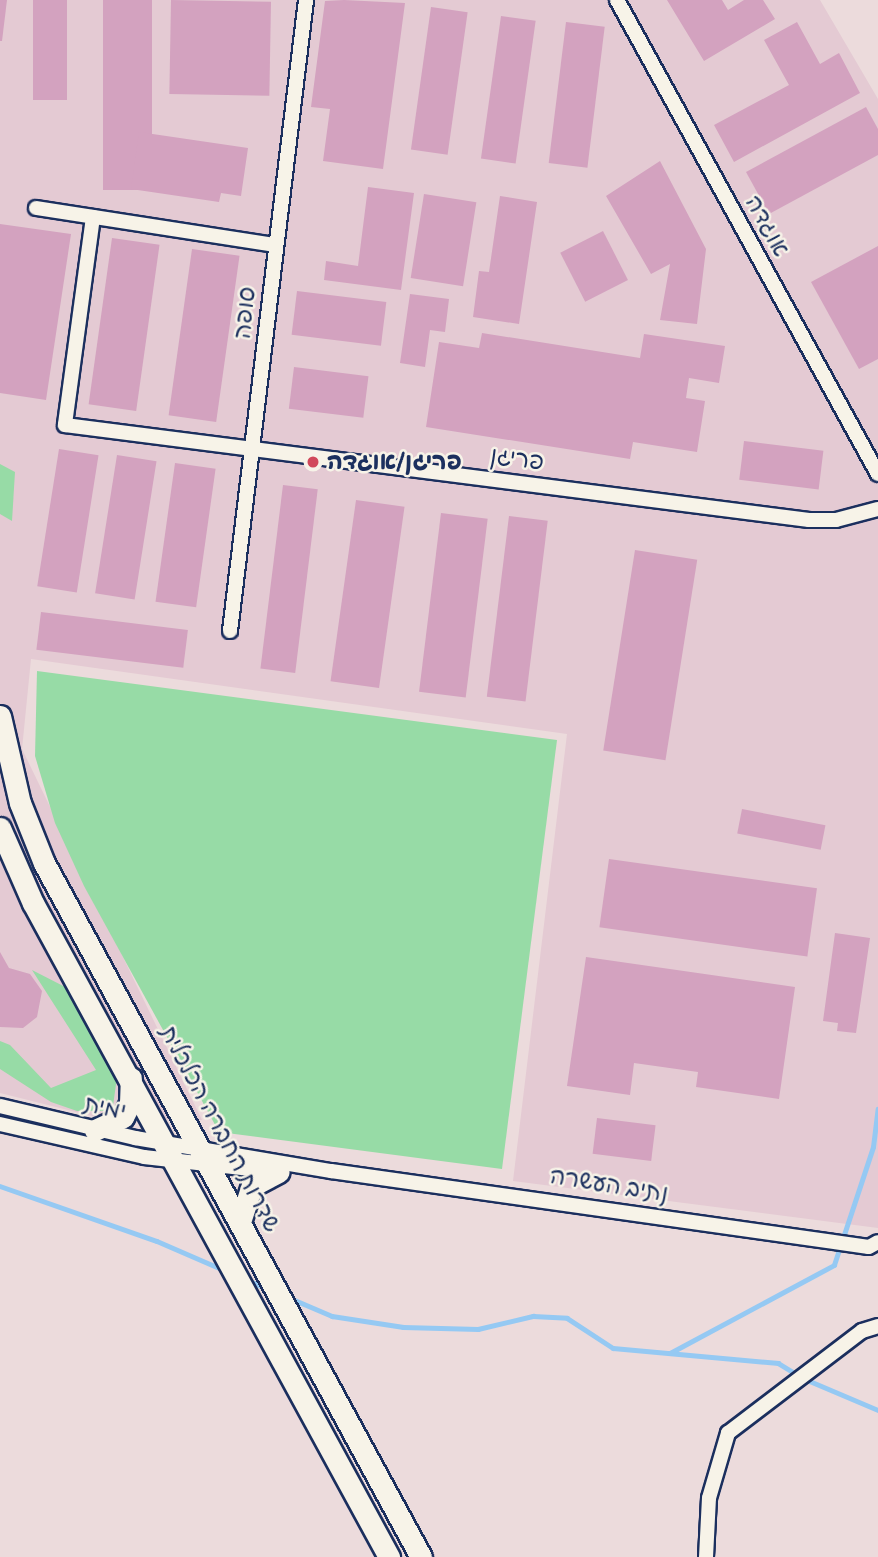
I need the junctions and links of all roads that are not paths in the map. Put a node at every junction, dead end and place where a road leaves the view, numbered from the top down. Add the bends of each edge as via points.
1 (306, 0) edge
2 (617, 0) edge
3 (36, 208) dead end
4 (93, 217) junction
5 (275, 245) junction
6 (253, 448) junction
7 (878, 474) edge
8 (878, 509) edge
9 (230, 631) dead end
10 (0, 716) edge
11 (0, 828) edge
12 (131, 1078) junction
13 (0, 1106) edge
14 (0, 1124) edge
15 (95, 1130) junction
16 (171, 1153) junction
17 (205, 1158) junction
18 (331, 1171) junction
19 (278, 1172) junction
20 (240, 1222) junction
21 (878, 1242) edge
22 (878, 1326) edge
23 (389, 1557) edge
24 (421, 1557) edge
25 (706, 1557) edge

1 - 5 street, סופה
2 - 7 street, אוגדה
3 - 4 street
4 - 5 street
4 - 6 street, פריגן via 65,425
5 - 6 street, סופה
6 - 8 street, פריגן via 809,520 836,520
6 - 9 street, סופה
10 - 17 main road, שדרות החברה הכלכלית via 20,803 44,863
11 - 12 main road via 33,902
12 - 15 main road via 131,1097 123,1118
12 - 16 main road
13 - 15 street, ימית
14 - 16 street, ימית
15 - 16 street, ימית
16 - 17 street, נתיב העשרה
16 - 23 main road
17 - 18 street, נתיב העשרה
17 - 19 street, נתיב העשרה
17 - 20 main road, שדרות החברה הכלכלית
18 - 19 street, נתיב העשרה
18 - 21 street, נתיב העשרה via 869,1247
19 - 20 main road via 253,1186
20 - 24 main road, שדרות החברה הכלכלית
22 - 25 street via 862,1331 728,1433 709,1498

